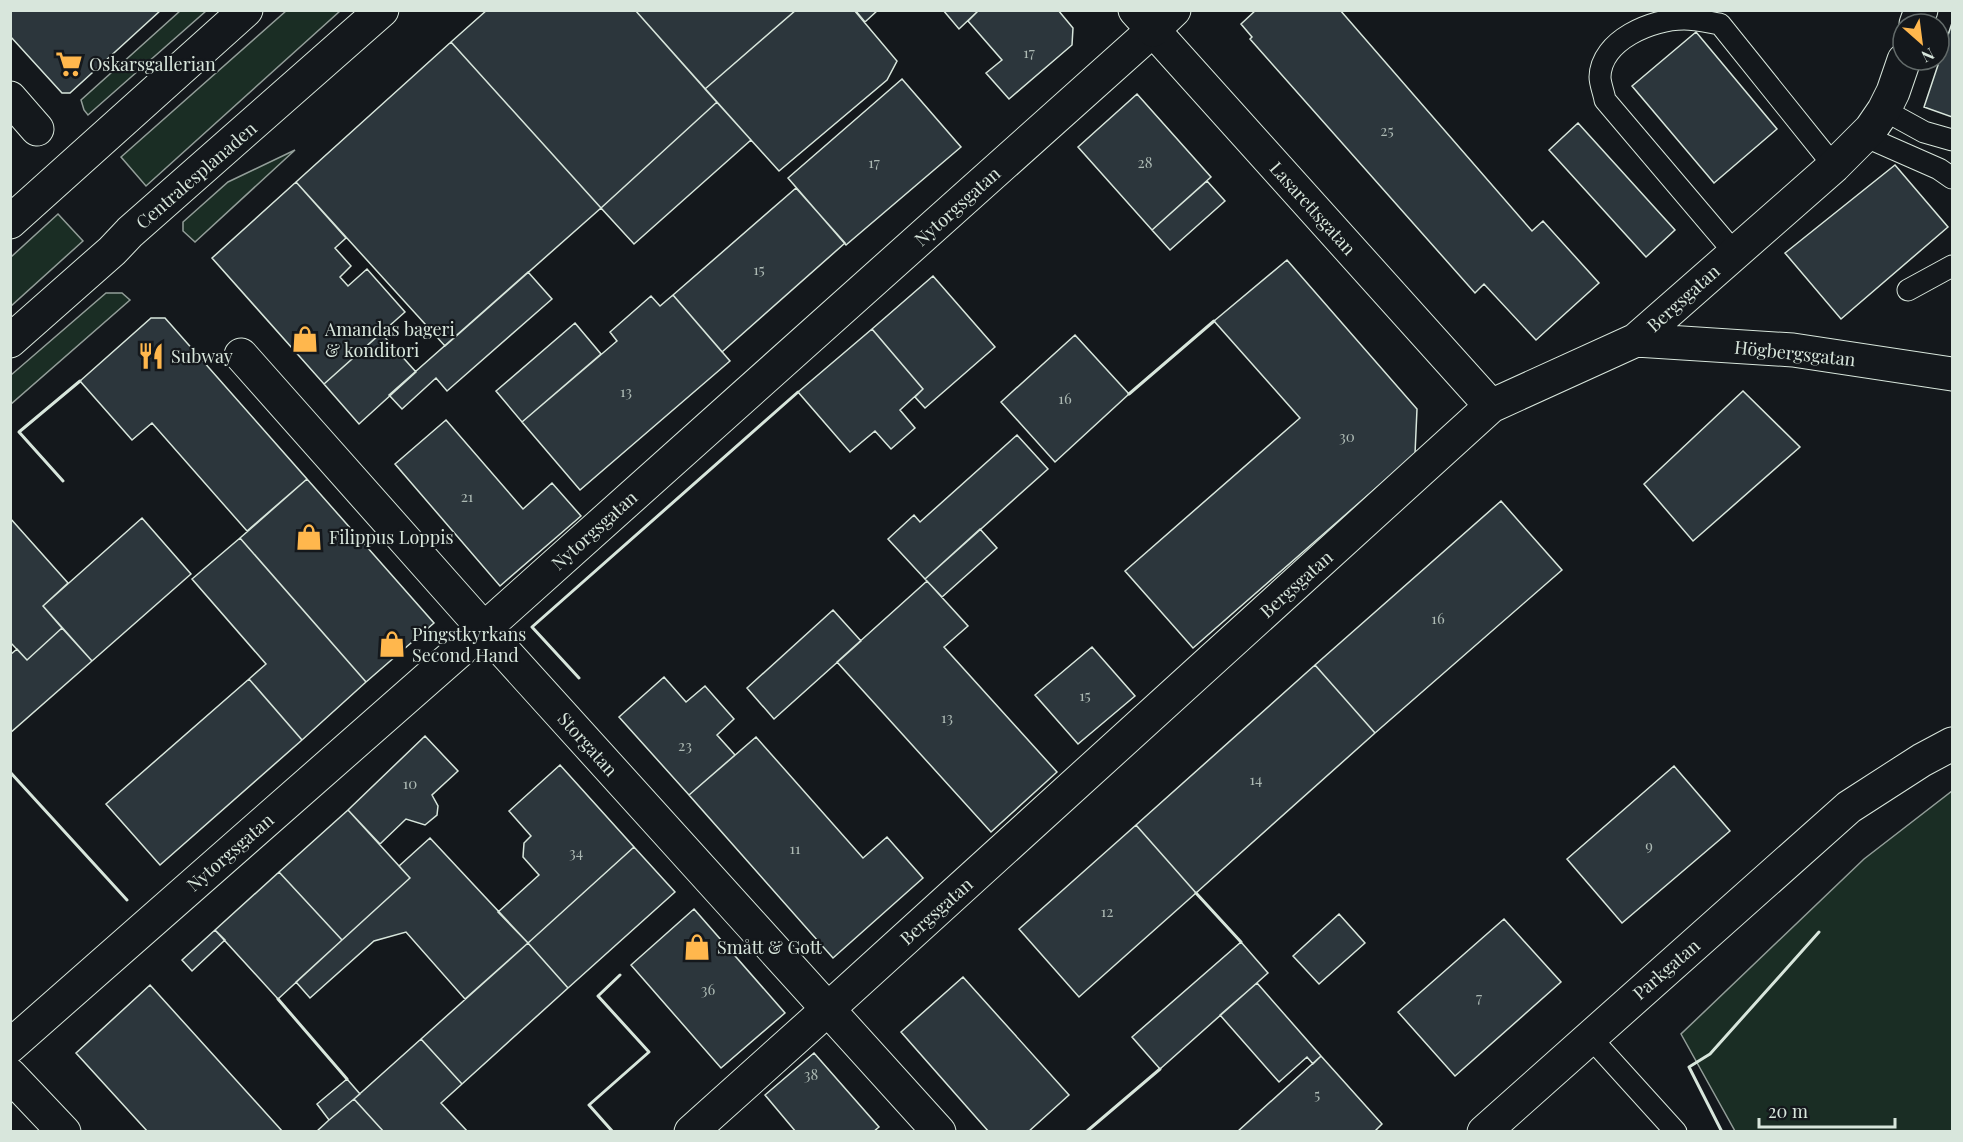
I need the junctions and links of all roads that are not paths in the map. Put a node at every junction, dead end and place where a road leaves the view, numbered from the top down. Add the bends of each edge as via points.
1 (246, 10) edge
2 (382, 10) edge
3 (1154, 17) edge
4 (1900, 72) edge
5 (10, 98) edge
6 (1884, 110) junction
7 (37, 129) dead end
8 (1864, 136) junction
9 (1953, 140) edge
10 (1834, 166) junction
11 (1953, 178) edge
12 (10, 222) edge
13 (1734, 252) junction
14 (1953, 266) edge
15 (1908, 290) dead end
16 (10, 340) edge
17 (1636, 340) junction
18 (241, 355) dead end
19 (1953, 374) edge
20 (1491, 406) junction
21 (484, 629) junction
22 (1953, 744) edge
23 (828, 1009) junction
24 (1589, 1036) junction
25 (10, 1046) edge
26 (10, 1075) edge
27 (64, 1131) edge
28 (691, 1131) edge
29 (939, 1131) edge
30 (1484, 1131) edge
31 (1676, 1131) edge

1 - 12 main road
2 - 16 main road, Centralesplanaden
3 - 20 main road, Lasarettsgatan
3 - 21 main road, Nytorgsgatan
4 - 6 main road, Bergsgatan
5 - 7 main road
6 - 8 main road, Bergsgatan
6 - 9 lane via 1924,132
8 - 10 main road, Bergsgatan
8 - 11 lane
10 - 13 main road, Bergsgatan
10 - 13 lane via 1720,24 1684,19 1652,23 1625,35 1606,57 1600,77 1605,100
13 - 17 main road, Bergsgatan
14 - 15 lane
17 - 19 main road, Högbergsgatan via 1793,350
17 - 20 main road, Bergsgatan
18 - 21 main road, Storgatan
20 - 23 main road, Bergsgatan
21 - 23 main road, Storgatan
21 - 25 main road, Nytorgsgatan
22 - 24 main road, Parkgatan via 1849,807
23 - 28 main road, Bergsgatan
23 - 29 main road, Storgatan
24 - 30 main road, Parkgatan
24 - 31 lane
26 - 27 main road

